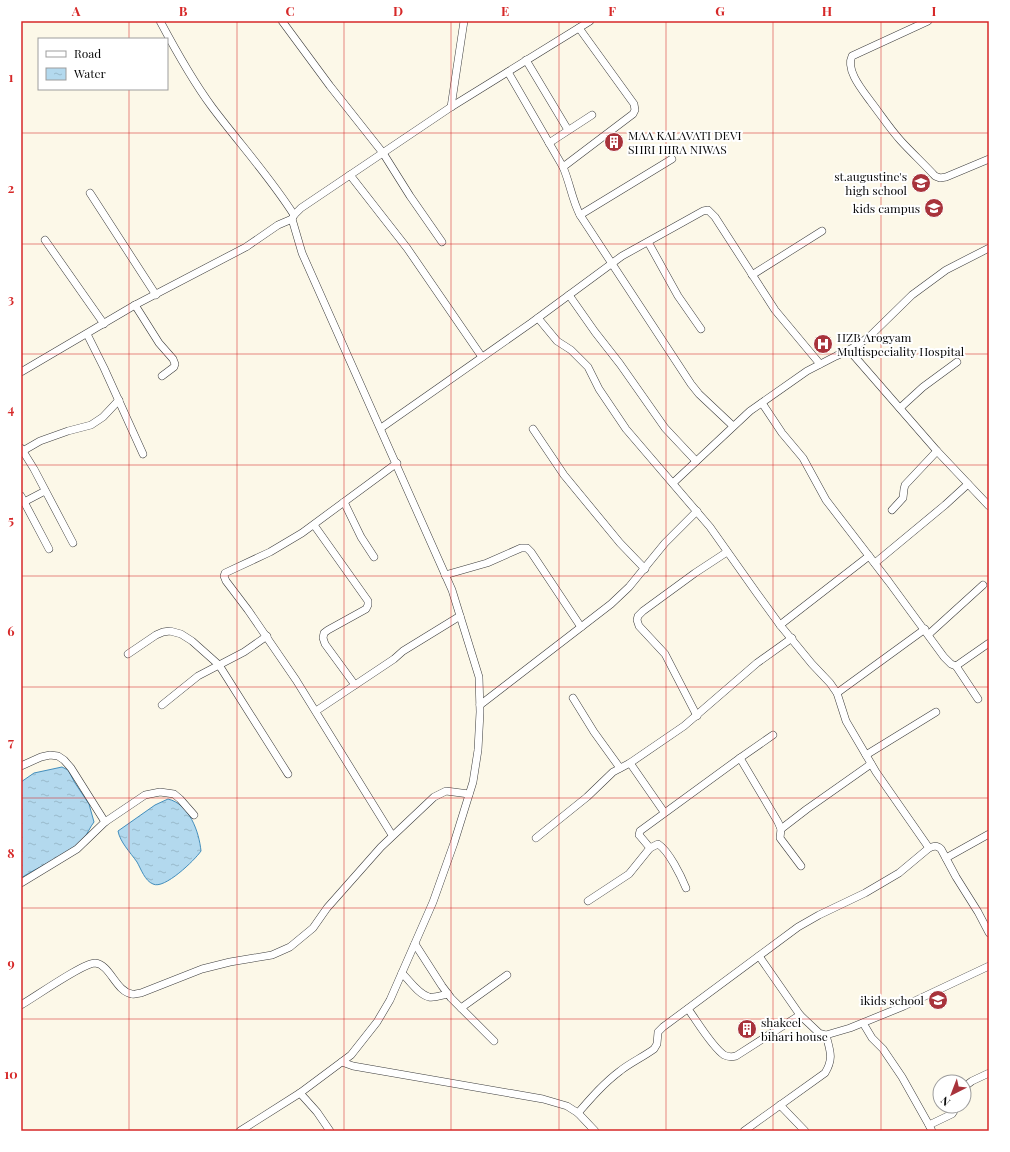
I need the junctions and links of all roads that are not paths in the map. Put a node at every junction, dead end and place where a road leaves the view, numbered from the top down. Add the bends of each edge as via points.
1 (160, 21) edge
2 (282, 21) edge
3 (464, 21) edge
4 (590, 21) edge
5 (928, 21) edge
6 (579, 28) junction
7 (526, 60) junction
8 (508, 72) junction
9 (451, 107) junction
10 (592, 115) dead end
11 (568, 130) junction
12 (549, 143) junction
13 (382, 153) junction
14 (672, 159) dead end
15 (989, 159) edge
16 (563, 167) junction
17 (350, 175) junction
18 (90, 193) dead end
19 (580, 215) junction
20 (293, 217) junction
21 (822, 231) dead end
22 (45, 240) dead end
23 (442, 242) dead end
24 (648, 242) junction
25 (989, 248) edge
26 (612, 264) junction
27 (752, 275) junction
28 (156, 295) junction
29 (569, 295) junction
30 (135, 305) junction
31 (538, 318) junction
32 (104, 324) junction
33 (701, 328) dead end
34 (87, 334) junction
35 (849, 350) junction
36 (482, 357) junction
37 (957, 362) dead end
38 (820, 364) junction
39 (21, 372) edge
40 (162, 376) dead end
41 (119, 400) junction
42 (762, 403) junction
43 (900, 408) junction
44 (733, 426) junction
45 (381, 428) junction
46 (533, 429) dead end
47 (21, 450) edge
48 (937, 451) junction
49 (143, 454) dead end
50 (696, 461) junction
51 (397, 463) junction
52 (673, 483) junction
53 (968, 484) junction
54 (45, 491) junction
55 (23, 499) edge
56 (344, 502) junction
57 (989, 506) edge
58 (892, 510) dead end
59 (697, 511) junction
60 (314, 525) junction
61 (73, 543) dead end
62 (49, 549) dead end
63 (727, 552) junction
64 (869, 556) junction
65 (374, 557) dead end
66 (875, 563) junction
67 (645, 569) junction
68 (445, 575) junction
69 (983, 585) dead end
70 (460, 616) junction
71 (780, 625) junction
72 (581, 627) junction
73 (927, 632) junction
74 (267, 636) junction
75 (792, 638) junction
76 (989, 643) edge
77 (128, 654) dead end
78 (219, 665) junction
79 (956, 666) junction
80 (355, 685) junction
81 (837, 693) junction
82 (573, 698) dead end
83 (978, 699) dead end
84 (162, 705) dead end
85 (480, 705) junction
86 (316, 711) junction
87 (936, 712) dead end
88 (697, 716) junction
89 (773, 735) dead end
90 (866, 755) junction
91 (740, 758) junction
92 (630, 763) junction
93 (22, 764) edge
94 (871, 764) junction
95 (620, 768) junction
96 (288, 774) dead end
97 (469, 794) junction
98 (664, 812) junction
99 (194, 815) dead end
100 (105, 822) junction
101 (781, 829) junction
102 (989, 834) edge
103 (392, 835) junction
104 (536, 838) dead end
105 (650, 848) junction
106 (930, 848) junction
107 (946, 858) junction
108 (801, 866) dead end
109 (21, 883) edge
110 (686, 888) dead end
111 (588, 901) dead end
112 (989, 933) edge
113 (415, 944) junction
114 (758, 956) junction
115 (989, 966) edge
116 (402, 973) junction
117 (507, 975) dead end
118 (448, 994) junction
119 (21, 1005) edge
120 (461, 1008) junction
121 (688, 1009) junction
122 (800, 1015) junction
123 (863, 1023) junction
124 (826, 1035) junction
125 (494, 1041) dead end
126 (342, 1062) junction
127 (989, 1073) edge
128 (972, 1081) edge
129 (300, 1093) junction
130 (780, 1105) junction
131 (578, 1114) junction
132 (952, 1114) edge
133 (930, 1128) edge
134 (240, 1131) edge
135 (330, 1131) edge
136 (595, 1131) edge
137 (744, 1131) edge
138 (805, 1131) edge

1 - 20 street via 192,78 269,179
2 - 13 street
3 - 9 street
4 - 6 street
5 - 15 street via 852,56 850,63 854,77 886,124 935,176 946,178
6 - 7 street
6 - 16 street via 634,104 635,110
7 - 8 street
7 - 11 street
8 - 9 street
8 - 12 street
9 - 13 street
10 - 11 street
11 - 12 street
12 - 16 street
13 - 17 street
13 - 23 street
14 - 19 street
16 - 19 street
17 - 20 street via 301,208
17 - 36 street via 406,248
18 - 28 street
19 - 26 street
20 - 28 street via 246,247
20 - 45 street via 302,253
21 - 27 street
22 - 32 street
24 - 26 street
24 - 27 street via 708,210
24 - 33 street via 678,296
25 - 35 street via 933,279 912,295 870,336
26 - 29 street
26 - 44 street via 691,384
27 - 38 street via 775,310
28 - 30 street
29 - 31 street
29 - 50 street via 665,428
30 - 32 street
30 - 40 street via 175,364
31 - 36 street
31 - 52 street via 557,341 571,350 588,367 615,414
32 - 34 street
34 - 39 street
34 - 41 street
35 - 38 street
35 - 43 street
36 - 45 street
37 - 43 street
38 - 42 street
41 - 47 street via 103,417 91,425 40,441
41 - 49 street
42 - 44 street
42 - 64 street via 803,458 826,500
43 - 48 street
44 - 50 street
45 - 51 street
46 - 67 street via 564,475
47 - 54 street
48 - 53 street
48 - 58 street via 905,485 903,498
50 - 52 street
51 - 56 street
51 - 68 street
52 - 59 street
53 - 57 street
53 - 66 street
54 - 55 street
54 - 61 street
55 - 62 street
56 - 60 street
56 - 65 street
59 - 63 street
59 - 67 street via 665,543
60 - 74 street via 224,576
60 - 80 street via 368,601 366,609 328,630 323,638
63 - 71 street
63 - 88 street via 643,612 637,620 639,626 665,654
64 - 66 street
64 - 71 street
66 - 73 street
67 - 72 street via 611,604
68 - 70 street
68 - 72 street via 527,548
69 - 73 street
70 - 80 street via 403,651
70 - 85 street via 479,676
71 - 75 street
72 - 85 street
73 - 79 street via 948,661
73 - 81 street
74 - 78 street
74 - 86 street
75 - 81 street
75 - 88 street via 757,663
76 - 79 street
77 - 78 street via 156,635 170,631 192,641
78 - 84 street via 192,680
78 - 96 street
79 - 83 street
80 - 86 street
81 - 90 street via 846,721
82 - 95 street
85 - 97 street via 478,750
86 - 103 street
87 - 90 street
88 - 92 street
89 - 91 street
90 - 94 street
91 - 98 street
91 - 101 street
92 - 95 street
92 - 98 street
93 - 100 street via 50,755 64,760
94 - 101 street
94 - 106 street
95 - 104 street
97 - 103 street via 446,791 439,794
97 - 113 street via 438,888
98 - 105 street via 639,833
99 - 100 street via 174,794 160,792 145,795
100 - 109 street via 77,849
101 - 108 street via 780,838
102 - 107 street
103 - 119 street via 313,928 282,952 202,969 141,993 132,994 126,992 102,965 96,963 76,970
105 - 110 street via 658,844 662,847
105 - 111 street via 629,874
106 - 107 street via 938,846
106 - 114 street via 888,879 798,927
107 - 112 street
113 - 116 street
113 - 118 street
114 - 121 street
114 - 122 street
115 - 123 street
116 - 118 street via 429,997
116 - 126 street via 377,1022 359,1047
117 - 120 street
118 - 120 street
120 - 125 street
121 - 122 street via 714,1044 724,1055 731,1057
121 - 131 street via 658,1032 654,1050 612,1077
122 - 124 street via 819,1033
123 - 124 street
123 - 133 street via 902,1077
124 - 130 street via 831,1056 829,1066 824,1073
126 - 129 street
126 - 131 street via 543,1099 567,1106
127 - 128 street
129 - 134 street
129 - 135 street
130 - 137 street
130 - 138 street
131 - 136 street
132 - 133 street

